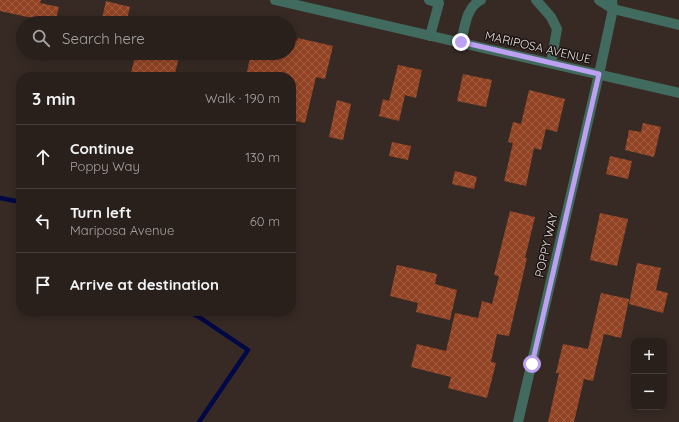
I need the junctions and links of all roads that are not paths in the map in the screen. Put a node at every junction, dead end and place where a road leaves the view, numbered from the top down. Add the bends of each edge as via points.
1 (275, 0) edge
2 (429, 0) edge
3 (481, 0) edge
4 (536, 0) edge
5 (599, 0) edge
6 (294, 2) edge
7 (612, 5) edge
8 (679, 25) edge
9 (430, 36) junction
10 (461, 42) junction
11 (551, 64) junction
12 (599, 74) junction
13 (679, 93) edge
14 (518, 422) edge

1 - 6 street, MARIPOSA AVENUE
2 - 9 street via 440,3
3 - 10 street via 474,3 468,12
4 - 11 street via 551,17 557,29
5 - 7 street
6 - 9 street, MARIPOSA AVENUE
7 - 8 street
7 - 12 street, POPPY WAY
9 - 10 street, MARIPOSA AVENUE
10 - 11 street, MARIPOSA AVENUE
11 - 12 street, MARIPOSA AVENUE
12 - 13 street, MARIPOSA AVENUE
12 - 14 street, POPPY WAY

